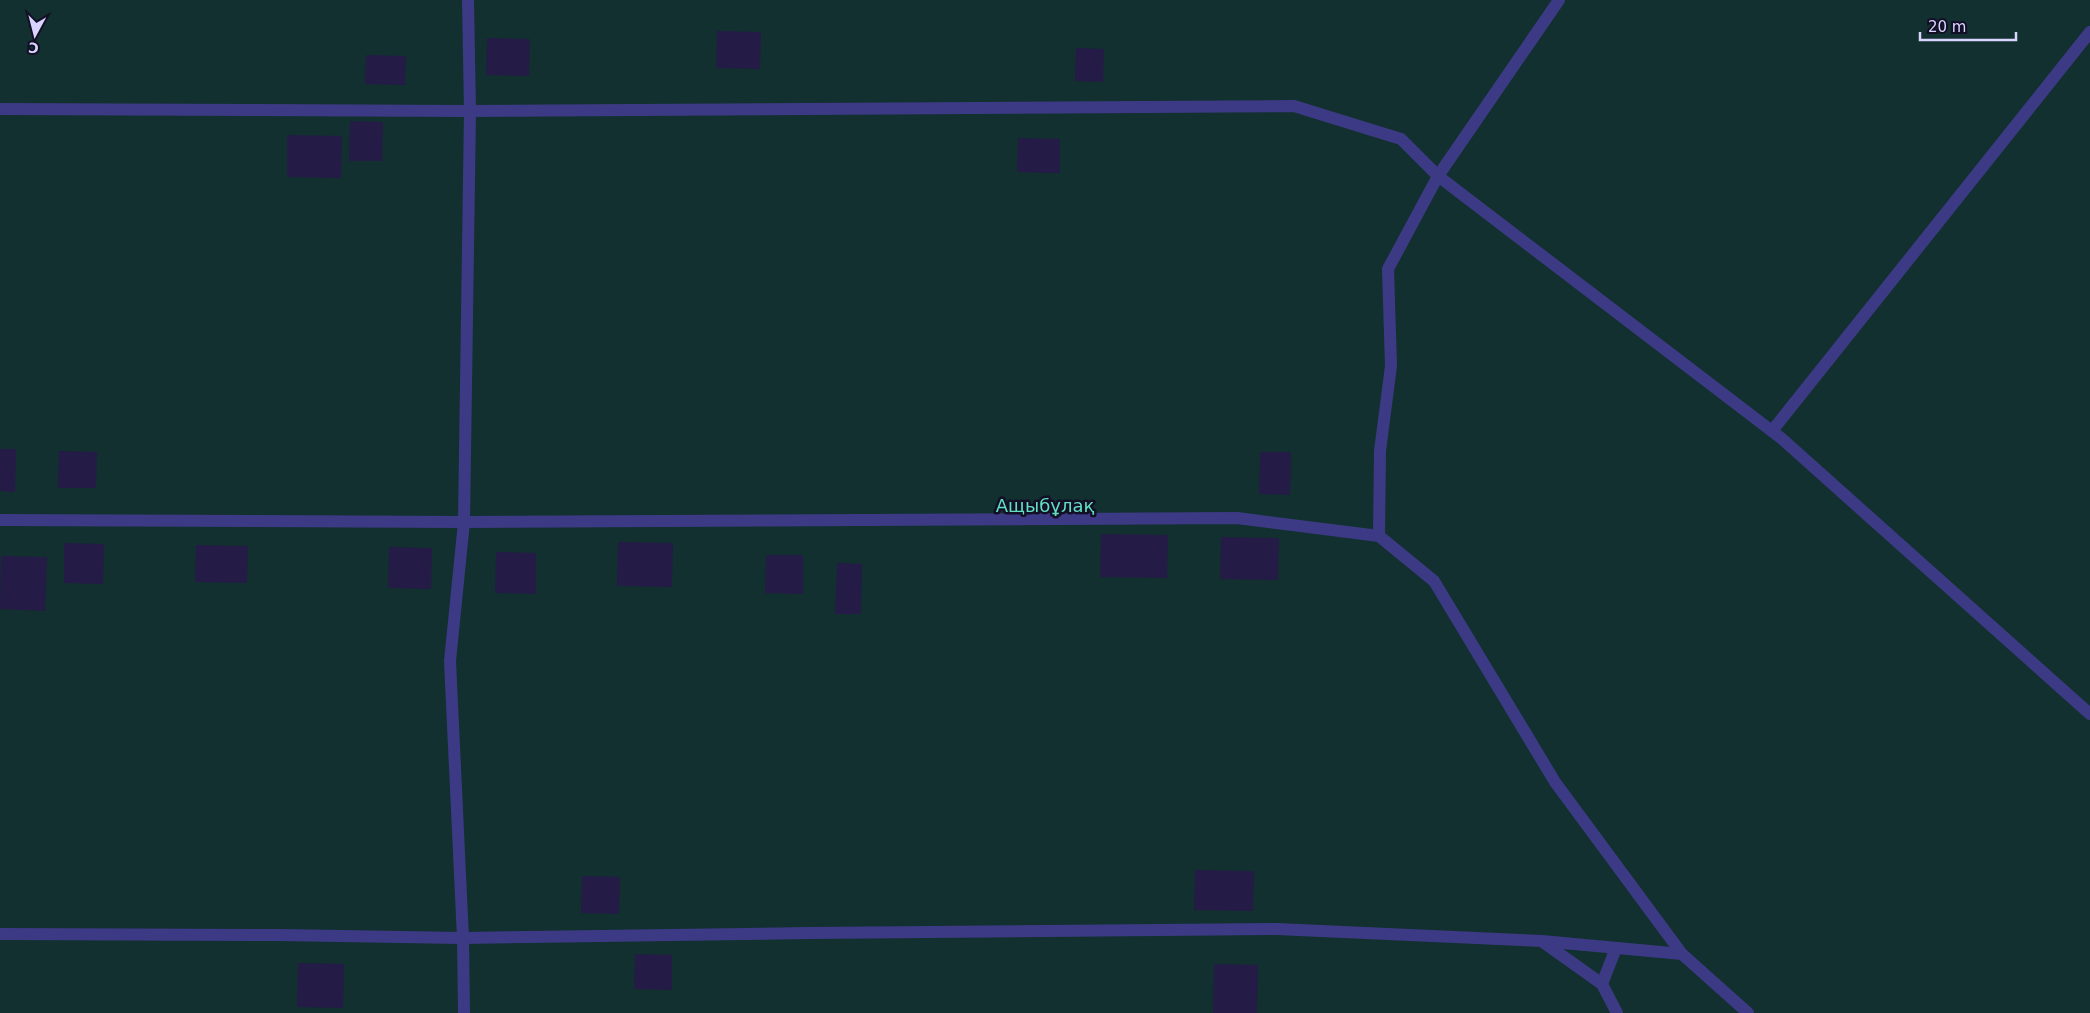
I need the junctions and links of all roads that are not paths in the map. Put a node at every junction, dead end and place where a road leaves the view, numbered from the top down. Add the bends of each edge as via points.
1 (468, 0) edge
2 (1560, 0) edge
3 (2090, 32) edge
4 (0, 109) edge
5 (470, 111) junction
6 (1438, 176) junction
7 (1772, 431) junction
8 (0, 520) edge
9 (464, 522) junction
10 (1379, 536) junction
11 (2089, 710) edge
12 (0, 934) edge
13 (463, 938) junction
14 (1542, 942) junction
15 (1616, 948) junction
16 (1682, 954) junction
17 (1602, 984) junction
18 (464, 1013) edge
19 (1617, 1013) edge
20 (1748, 1013) edge

1 - 5 street
2 - 6 street
3 - 7 street
4 - 5 street
5 - 6 street via 1294,106 1401,139
5 - 9 street
6 - 7 street
6 - 10 street via 1388,268 1391,366 1380,451
7 - 11 street
8 - 9 street
9 - 10 street via 1236,518
9 - 13 street via 450,661
10 - 16 street via 1434,581 1555,782
12 - 13 street
13 - 14 street via 1276,929
13 - 18 street
14 - 15 street
14 - 17 street
15 - 16 street
15 - 17 street
16 - 20 street
17 - 19 street

